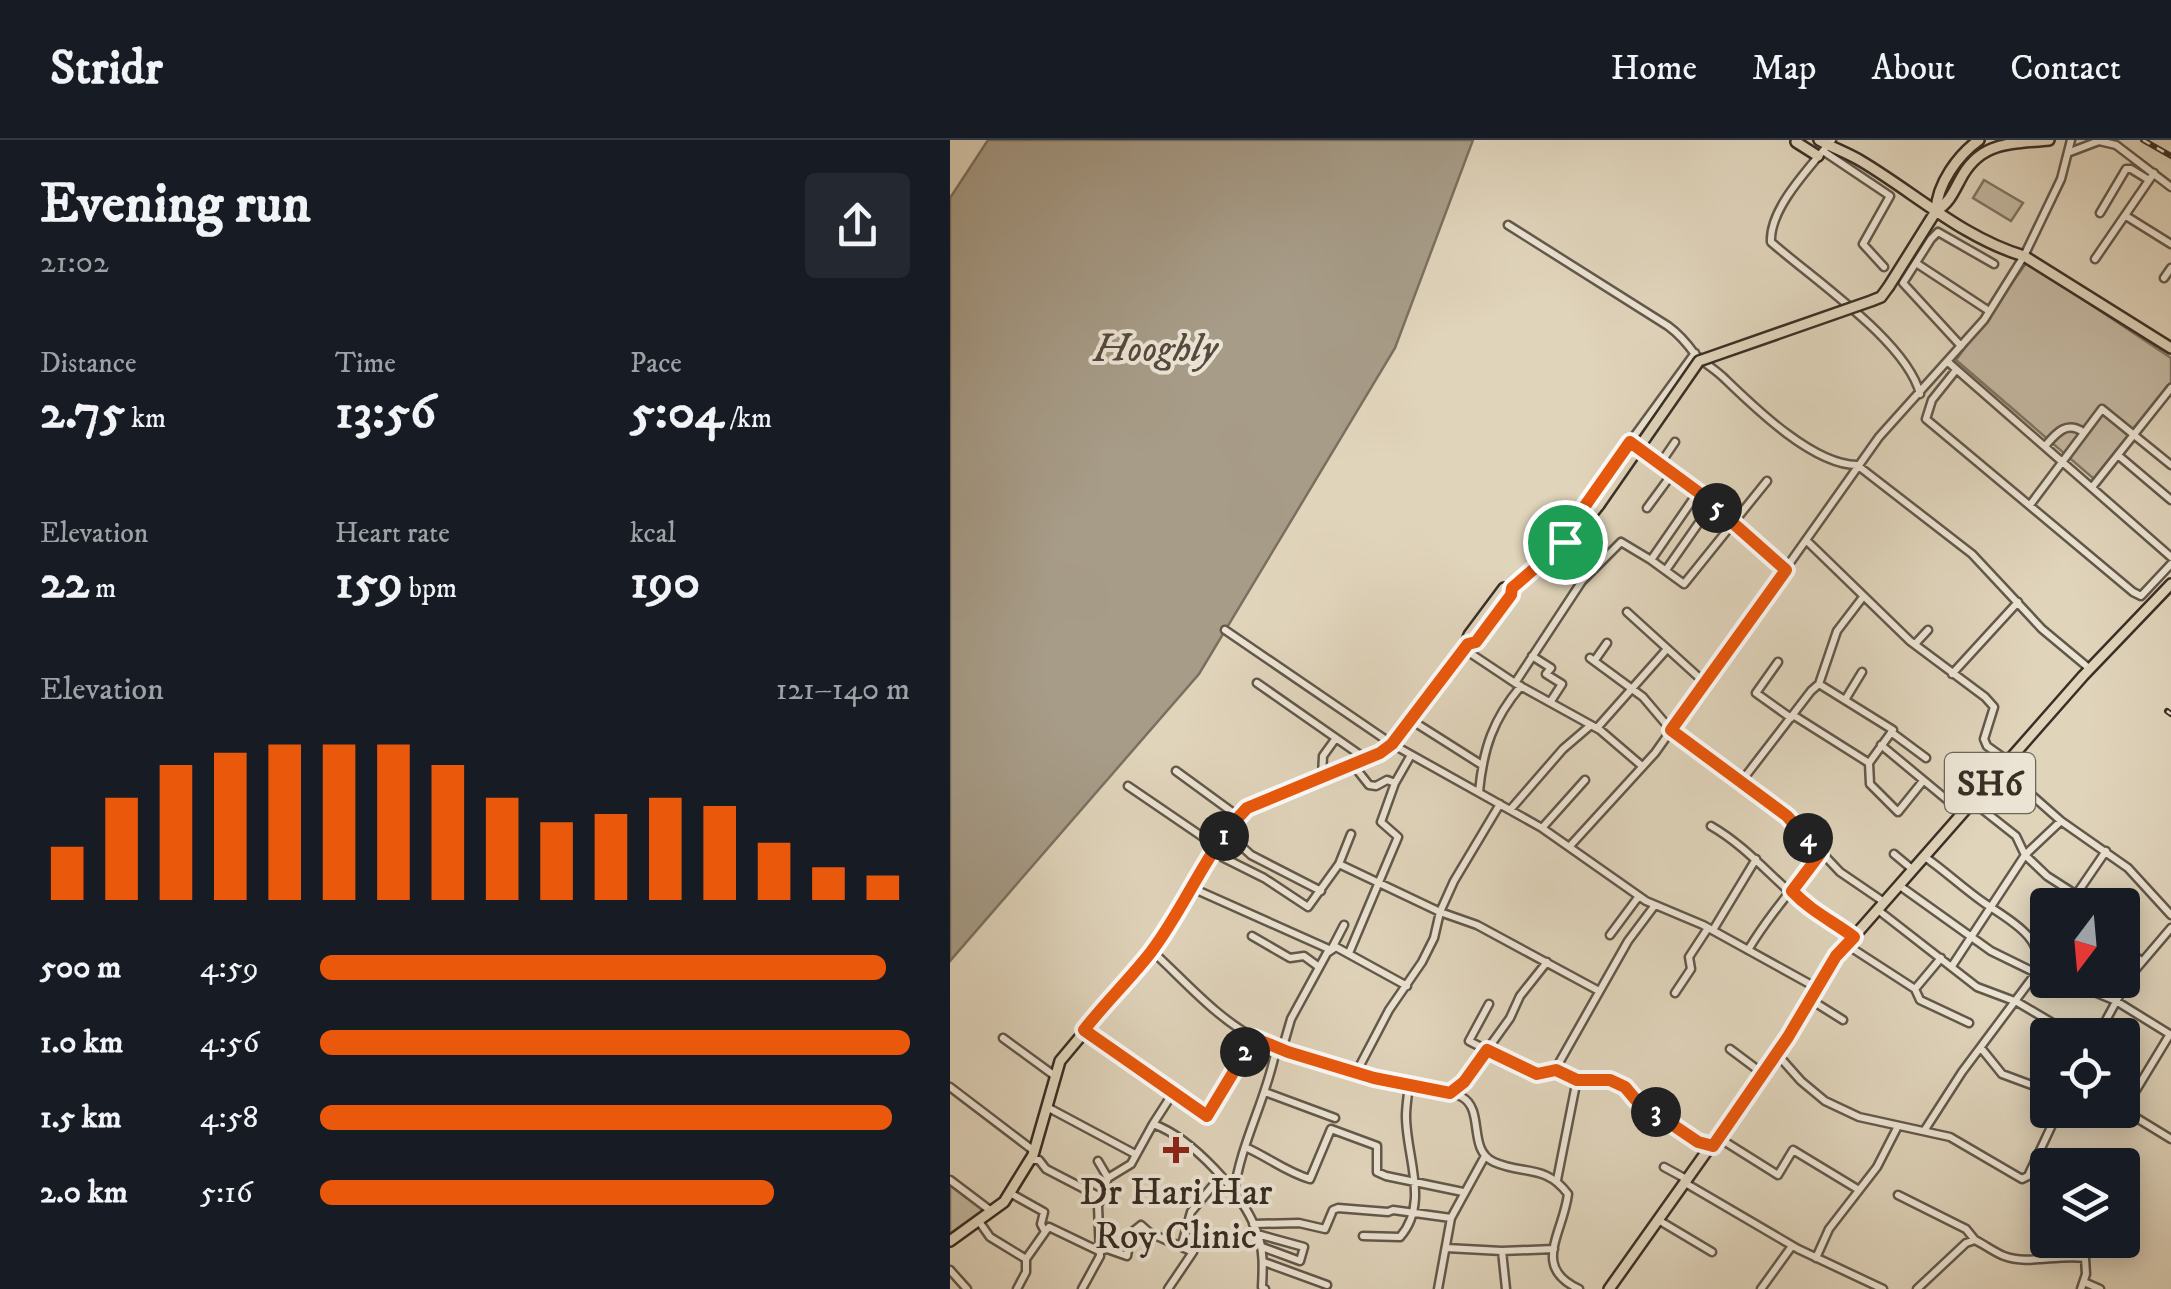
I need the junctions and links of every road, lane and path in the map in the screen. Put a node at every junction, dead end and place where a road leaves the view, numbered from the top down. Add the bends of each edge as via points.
1 (1979, 140) edge
2 (2049, 140) edge
3 (2070, 140) edge
4 (1796, 141) edge
5 (1824, 146) edge
6 (2070, 152) junction
7 (2152, 177) junction
8 (2171, 187) edge
9 (1936, 211) junction
10 (2100, 213) dead end
11 (2126, 216) junction
12 (1508, 225) dead end
13 (2171, 244) edge
14 (2024, 256) junction
15 (2095, 259) dead end
16 (1916, 263) junction
17 (1994, 264) dead end
18 (1884, 267) dead end
19 (2171, 268) edge
20 (2164, 278) dead end
21 (1989, 312) junction
22 (1962, 346) junction
23 (2171, 348) edge
24 (1694, 353) junction
25 (1948, 362) junction
26 (1956, 370) junction
27 (2171, 388) edge
28 (1920, 394) junction
29 (2083, 432) junction
30 (2134, 437) junction
31 (1630, 442) junction
32 (1675, 442) dead end
33 (2046, 445) junction
34 (2119, 456) junction
35 (2062, 459) junction
36 (1660, 464) junction
37 (1858, 465) junction
38 (2171, 465) edge
39 (1672, 474) junction
40 (1766, 481) dead end
41 (2093, 486) junction
42 (1698, 492) junction
43 (2171, 500) edge
44 (1712, 504) junction
45 (2030, 505) junction
46 (1647, 508) dead end
47 (1734, 521) junction
48 (1808, 541) junction
49 (1565, 542) junction
50 (2171, 557) edge
51 (1652, 560) junction
52 (2171, 564) edge
53 (1666, 570) junction
54 (1786, 570) junction
55 (2171, 584) edge
56 (1864, 597) junction
57 (2018, 602) junction
58 (1627, 612) dead end
59 (1226, 630) dead end
60 (1928, 630) dead end
61 (1607, 642) dead end
62 (1915, 644) junction
63 (1466, 647) junction
64 (1667, 649) junction
65 (1532, 656) junction
66 (1778, 662) dead end
67 (2090, 669) junction
68 (1862, 672) dead end
69 (1952, 674) junction
70 (1257, 682) dead end
71 (1704, 682) junction
72 (1518, 684) junction
73 (1819, 684) junction
74 (1632, 688) junction
75 (1845, 700) junction
76 (1551, 702) junction
77 (1792, 717) junction
78 (1410, 720) junction
79 (1594, 726) junction
80 (1671, 730) junction
81 (1891, 732) junction
82 (1336, 738) junction
83 (1392, 744) junction
84 (1881, 746) junction
85 (1411, 755) junction
86 (1926, 758) dead end
87 (1367, 760) junction
88 (1869, 763) junction
89 (1482, 765) junction
90 (1354, 766) junction
91 (1642, 766) junction
92 (2006, 766) junction
93 (1176, 771) dead end
94 (1322, 776) junction
95 (1585, 780) dead end
96 (1923, 781) junction
97 (1741, 782) junction
98 (1394, 783) junction
99 (1128, 786) dead end
100 (1478, 792) junction
101 (1973, 802) junction
102 (1500, 804) junction
103 (1510, 810) junction
104 (1964, 813) junction
105 (1239, 816) junction
106 (2061, 821) junction
107 (1711, 826) dead end
108 (1542, 828) junction
109 (1227, 832) junction
110 (1351, 834) dead end
111 (1570, 846) junction
112 (1214, 849) junction
113 (2106, 851) junction
114 (1820, 854) junction
115 (1894, 854) dead end
116 (2026, 855) junction
117 (1926, 856) junction
118 (1756, 858) junction
119 (1339, 864) junction
120 (1913, 870) junction
121 (1377, 881) junction
122 (1900, 886) junction
123 (1190, 887) junction
124 (2059, 888) edge
125 (2081, 888) edge
126 (1321, 891) junction
127 (1792, 891) junction
128 (1639, 896) junction
129 (1654, 905) junction
130 (1882, 906) junction
131 (1990, 907) junction
132 (1440, 912) junction
133 (2171, 915) edge
134 (1344, 924) dead end
135 (2171, 928) edge
136 (1711, 929) junction
137 (1610, 935) dead end
138 (1252, 936) dead end
139 (1972, 938) junction
140 (2030, 940) edge
141 (1850, 941) junction
142 (1332, 950) junction
143 (1748, 950) junction
144 (1152, 951) junction
145 (1349, 953) junction
146 (1941, 958) junction
147 (1547, 962) junction
148 (2142, 962) joint
149 (1952, 966) junction
150 (1319, 967) junction
151 (2030, 970) edge
152 (2030, 982) edge
153 (1407, 986) junction
154 (1818, 988) junction
155 (1915, 989) junction
156 (1600, 990) junction
157 (1675, 993) dead end
158 (2109, 998) edge
159 (1811, 1000) junction
160 (2116, 1001) junction
161 (2017, 1002) junction
162 (1489, 1004) dead end
163 (2044, 1018) edge
164 (2107, 1018) edge
165 (1843, 1020) dead end
166 (1969, 1023) dead end
167 (1084, 1030) junction
168 (2170, 1034) edge
169 (1003, 1038) dead end
170 (1254, 1038) junction
171 (1730, 1048) dead end
172 (1981, 1048) junction
173 (1282, 1050) junction
174 (1487, 1050) junction
175 (1777, 1054) junction
176 (1556, 1070) junction
177 (1356, 1072) junction
178 (1763, 1074) junction
179 (1055, 1076) junction
180 (1577, 1080) junction
181 (2140, 1082) edge
182 (1409, 1084) junction
183 (2030, 1084) edge
184 (950, 1087) edge
185 (1173, 1092) junction
186 (1265, 1092) junction
187 (1450, 1093) junction
188 (1047, 1106) junction
189 (1335, 1118) dead end
190 (2140, 1120) edge
191 (1153, 1124) junction
192 (1897, 1128) junction
193 (2051, 1128) edge
194 (1924, 1131) junction
195 (2171, 1139) edge
196 (1716, 1142) junction
197 (1245, 1147) junction
198 (1135, 1154) junction
199 (1032, 1155) junction
200 (1485, 1156) junction
201 (1098, 1161) dead end
202 (1664, 1167) dead end
203 (1220, 1177) junction
204 (1108, 1178) junction
205 (950, 1180) edge
206 (1412, 1180) junction
207 (1557, 1180) junction
208 (1688, 1182) junction
209 (1860, 1190) junction
210 (1463, 1192) junction
211 (1010, 1193) junction
212 (1234, 1193) junction
213 (1898, 1196) dead end
214 (1100, 1197) junction
215 (991, 1211) junction
216 (1414, 1214) junction
217 (1451, 1218) junction
218 (978, 1220) junction
219 (1660, 1221) junction
220 (1253, 1224) junction
221 (1045, 1232) junction
222 (1257, 1234) junction
223 (1362, 1236) dead end
224 (1975, 1240) junction
225 (950, 1241) edge
226 (1182, 1244) junction
227 (1260, 1246) junction
228 (1792, 1246) junction
229 (1446, 1248) junction
230 (1554, 1249) junction
231 (1099, 1250) junction
232 (1502, 1251) junction
233 (1712, 1252) dead end
234 (1816, 1258) junction
235 (1026, 1259) junction
236 (1264, 1262) junction
237 (950, 1270) edge
238 (1326, 1285) dead end
239 (2082, 1286) edge
240 (1085, 1288) edge
241 (968, 1289) edge
242 (1017, 1289) edge
243 (1168, 1289) edge
244 (1265, 1289) edge
245 (1438, 1289) edge
246 (1506, 1289) edge
247 (1579, 1289) edge
248 (1609, 1289) edge
249 (1761, 1289) edge
250 (1883, 1289) edge
251 (1918, 1289) edge
252 (2100, 1289) edge

1 - 9 main road via 1951,170
2 - 9 main road via 1982,152
3 - 6 street
4 - 5 main road
5 - 9 main road via 1859,159
5 - 18 street via 1890,196 1863,244
5 - 28 street via 1786,199 1771,242 1883,336
6 - 7 street via 2098,141 2116,145
6 - 14 street
7 - 8 street
7 - 10 street via 2126,169
7 - 11 street
9 - 14 main road
9 - 49 main road, bridge via 1881,296 1699,360 1598,506
11 - 13 street
11 - 15 street
12 - 24 street via 1668,326
14 - 21 street
14 - 23 main road
16 - 17 street via 1938,232
16 - 21 street
16 - 22 street via 1903,283
19 - 20 street
21 - 22 street
22 - 25 street
24 - 31 street
24 - 37 street via 1806,446
25 - 26 street
25 - 28 street
26 - 33 street
26 - 45 street via 1926,418
27 - 30 street
28 - 37 street
29 - 30 street via 2102,409
29 - 33 street via 2066,428
29 - 35 street
30 - 34 street
30 - 38 street
31 - 36 street
31 - 49 street
32 - 36 street
33 - 35 street
34 - 41 street
34 - 43 street
35 - 41 street
35 - 45 street
36 - 39 street
37 - 48 street
37 - 57 street via 1972,554
39 - 42 street
39 - 46 street
40 - 47 street
41 - 50 street
42 - 44 street
42 - 51 street
44 - 47 street
44 - 53 street
45 - 52 street via 2142,596
47 - 53 street via 1684,584
47 - 54 street
48 - 54 street
48 - 56 street
49 - 63 main road via 1512,588
51 - 53 street
51 - 65 street via 1621,542 1614,546
54 - 71 street
55 - 67 main road, SH6
56 - 62 street
56 - 73 street via 1837,631
57 - 67 street
57 - 69 street
58 - 64 street
59 - 83 street
60 - 62 street
61 - 74 street via 1592,659
62 - 69 street
63 - 72 street
63 - 78 main road
64 - 71 street
64 - 74 street
65 - 72 street
65 - 76 street via 1562,684
66 - 77 street via 1756,693
67 - 92 main road, SH6
68 - 75 street
69 - 92 street via 1994,707 1984,739
70 - 82 street
71 - 80 street
72 - 76 street
72 - 89 street via 1497,716
73 - 75 street
73 - 77 street
74 - 79 street
74 - 80 street
75 - 81 street
76 - 79 street
77 - 88 street
77 - 97 street
78 - 83 main road
78 - 89 street
79 - 91 street
79 - 103 street via 1563,748
80 - 91 street
80 - 97 street
81 - 84 street
81 - 86 street
82 - 87 street
82 - 94 street via 1323,756
83 - 85 street
83 - 87 main road
84 - 88 street
84 - 96 street
85 - 98 street
85 - 100 street
87 - 90 main road
88 - 96 street via 1870,784 1898,812
89 - 100 street
90 - 94 main road
90 - 98 street via 1369,785
91 - 111 street
92 - 101 main road, SH6
92 - 106 street
93 - 105 street
94 - 105 main road
95 - 108 street
96 - 104 street
97 - 114 street via 1787,816
98 - 121 street via 1381,822 1398,837
99 - 112 street
100 - 102 street
101 - 104 main road, SH6
101 - 116 street via 2016,836
102 - 103 street
102 - 132 street
103 - 108 street
104 - 117 main road, SH6
105 - 109 main road
106 - 113 street
106 - 116 street
107 - 118 street
108 - 111 street
109 - 112 main road
109 - 126 street via 1251,856
110 - 119 street
111 - 128 street
112 - 123 main road
112 - 126 street via 1308,907
113 - 125 street
113 - 133 street
114 - 127 street
114 - 130 street
115 - 120 street
116 - 124 street
116 - 131 street
117 - 120 main road, SH6
117 - 131 street
118 - 127 street
118 - 136 street
119 - 121 street
119 - 126 street
120 - 122 main road, SH6
121 - 132 street
121 - 145 street
122 - 130 main road, SH6
122 - 139 street
123 - 142 street
123 - 144 main road
127 - 141 street
127 - 143 street
128 - 129 street
128 - 137 street
129 - 136 street
129 - 156 street
130 - 141 main road, SH6
130 - 146 street
131 - 139 street
131 - 140 street
132 - 147 street
132 - 153 street via 1434,938
134 - 142 street
135 - 148 street
136 - 143 street
136 - 157 street via 1689,957 1691,969
138 - 150 street
139 - 149 street
139 - 151 street
141 - 154 main road, SH6
141 - 155 street
142 - 145 street
142 - 150 street
143 - 154 street
144 - 167 main road
144 - 170 street
145 - 153 street
146 - 149 street
146 - 155 street
147 - 156 street
147 - 174 street
148 - 160 street
149 - 161 street via 1987,993
150 - 173 street
152 - 161 street
153 - 177 street
154 - 159 main road, SH6
155 - 166 street via 1938,1012
156 - 176 street
158 - 160 street
159 - 165 street
159 - 175 main road, SH6
160 - 164 street
160 - 168 street
161 - 163 street
161 - 172 street
162 - 174 street via 1468,1041
167 - 179 main road
167 - 185 street
168 - 181 street
169 - 179 street
170 - 173 street
170 - 185 street via 1207,1116
171 - 178 street
172 - 183 street via 2002,1074
172 - 194 street
173 - 177 street
173 - 186 street
174 - 176 street via 1537,1074
174 - 187 street
175 - 178 main road, SH6
175 - 192 street via 1825,1101
176 - 180 street
177 - 182 street
178 - 196 main road, SH6
179 - 188 main road
180 - 196 street via 1610,1080 1698,1142
180 - 207 street
182 - 187 street
182 - 206 street
184 - 199 street
185 - 191 street
186 - 189 street
186 - 197 street
187 - 200 street via 1473,1110
188 - 198 street
188 - 199 main road
190 - 195 street
191 - 198 street
191 - 203 street
192 - 194 street
192 - 209 street
193 - 194 street via 2025,1178 1950,1136
196 - 208 main road, SH6
196 - 209 street via 1778,1176 1794,1150
197 - 206 street via 1310,1179 1330,1129 1377,1146 1377,1172
197 - 212 street
198 - 204 street
199 - 211 main road
199 - 214 street
200 - 207 street
200 - 210 street
201 - 204 street
202 - 208 street
203 - 212 street
203 - 226 street via 1191,1212
204 - 214 street
205 - 215 street
206 - 210 street
206 - 216 street
207 - 230 street via 1568,1194
208 - 219 main road, SH6
208 - 228 street
209 - 234 street via 1828,1229
210 - 217 street
211 - 215 main road
211 - 221 street via 1044,1212
212 - 220 street
213 - 224 street via 1966,1228
214 - 231 street
215 - 218 main road
216 - 217 street
216 - 220 street via 1338,1208 1325,1230
216 - 223 street via 1400,1237
217 - 229 street
218 - 225 main road
218 - 235 street via 990,1237
219 - 233 street
219 - 248 main road, SH6
220 - 222 street
221 - 231 street via 1049,1227
221 - 235 street
222 - 227 street
222 - 227 street via 1304,1247 1300,1261
224 - 239 street via 2004,1256 2085,1258
224 - 251 street
226 - 231 street via 1139,1225 1127,1256
226 - 243 street via 1193,1252
227 - 236 street
228 - 234 street
228 - 249 street
229 - 232 street
229 - 245 street
230 - 232 street
230 - 247 street via 1558,1278
231 - 240 street
232 - 246 street
234 - 250 street
235 - 242 street
236 - 238 street
236 - 244 street
237 - 241 street
239 - 252 street

